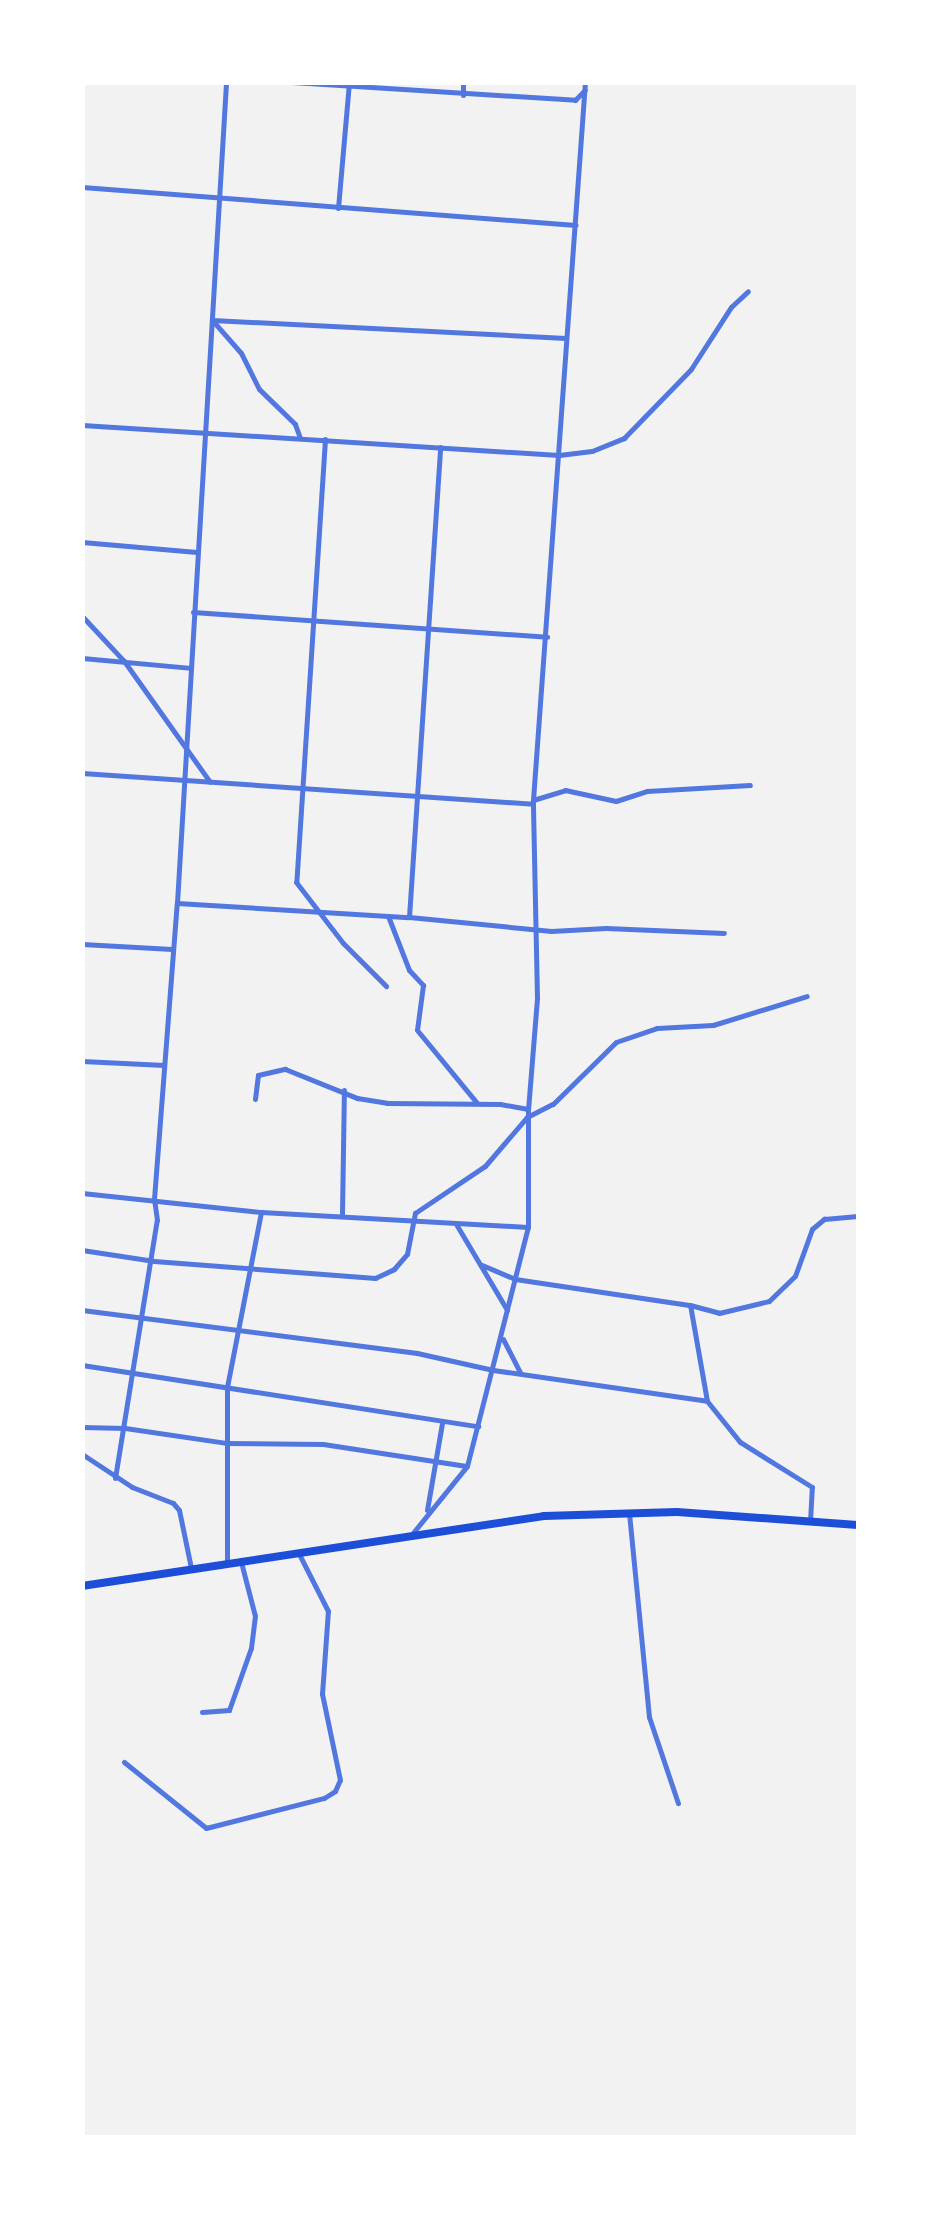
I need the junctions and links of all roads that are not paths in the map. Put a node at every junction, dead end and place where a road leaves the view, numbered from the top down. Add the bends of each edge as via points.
1 (226, 82) edge
2 (292, 82) edge
3 (464, 82) edge
4 (349, 85) edge
5 (585, 86) edge
6 (462, 95) junction
7 (574, 100) junction
8 (583, 110) junction
9 (82, 187) edge
10 (218, 196) junction
11 (338, 208) junction
12 (576, 224) junction
13 (748, 291) dead end
14 (212, 320) junction
15 (566, 338) junction
16 (82, 424) edge
17 (205, 432) junction
18 (300, 438) junction
19 (325, 439) junction
20 (440, 447) junction
21 (559, 455) junction
22 (82, 542) edge
23 (197, 552) junction
24 (194, 612) junction
25 (82, 616) edge
26 (312, 623) junction
27 (431, 629) junction
28 (546, 637) junction
29 (82, 658) edge
30 (124, 661) junction
31 (190, 668) junction
32 (183, 744) junction
33 (82, 773) edge
34 (183, 781) junction
35 (210, 782) junction
36 (750, 784) dead end
37 (303, 788) junction
38 (418, 797) junction
39 (533, 802) junction
40 (177, 903) junction
41 (318, 912) junction
42 (388, 916) junction
43 (409, 917) junction
44 (536, 929) junction
45 (724, 933) dead end
46 (82, 944) edge
47 (172, 949) junction
48 (386, 986) dead end
49 (807, 996) dead end
50 (82, 1062) edge
51 (164, 1065) junction
52 (344, 1090) junction
53 (254, 1099) dead end
54 (477, 1103) junction
55 (528, 1113) junction
56 (82, 1194) edge
57 (154, 1199) junction
58 (260, 1212) junction
59 (342, 1214) junction
60 (858, 1216) edge
61 (411, 1220) junction
62 (456, 1224) junction
63 (528, 1228) junction
64 (82, 1250) edge
65 (154, 1261) junction
66 (482, 1265) junction
67 (248, 1270) junction
68 (515, 1280) junction
69 (690, 1305) junction
70 (82, 1310) edge
71 (507, 1310) junction
72 (142, 1318) junction
73 (237, 1330) junction
74 (501, 1336) junction
75 (82, 1366) edge
76 (493, 1370) junction
77 (134, 1373) junction
78 (520, 1374) junction
79 (226, 1386) junction
80 (708, 1401) junction
81 (442, 1423) junction
82 (478, 1426) junction
83 (82, 1427) edge
84 (125, 1428) junction
85 (226, 1443) junction
86 (82, 1454) edge
87 (436, 1459) junction
88 (467, 1466) junction
89 (115, 1478) junction
90 (426, 1513) junction
91 (629, 1513) junction
92 (810, 1522) junction
93 (858, 1524) edge
94 (411, 1536) junction
95 (298, 1552) junction
96 (241, 1561) junction
97 (227, 1563) junction
98 (191, 1568) junction
99 (82, 1586) edge
100 (202, 1712) dead end
101 (124, 1762) dead end
102 (678, 1803) dead end

1 - 10 street
2 - 4 street
3 - 6 street
4 - 6 street
4 - 11 street
5 - 7 street
5 - 8 street
6 - 7 street
7 - 8 street
8 - 12 street
9 - 10 street
10 - 11 street
10 - 14 street
11 - 12 street
12 - 15 street
13 - 21 street via 691,369 624,438
14 - 15 street
14 - 17 street
14 - 18 street
15 - 21 street
16 - 17 street
17 - 18 street
17 - 23 street
18 - 19 street
19 - 20 street
19 - 26 street
20 - 21 street
20 - 27 street
21 - 28 street
22 - 23 street
23 - 24 street
24 - 26 street
24 - 31 street
25 - 30 street
26 - 27 street
26 - 37 street
27 - 28 street
27 - 38 street
28 - 39 street
29 - 30 street
30 - 31 street
30 - 32 street
31 - 32 street
32 - 34 street
32 - 35 street
33 - 34 street
34 - 35 street
34 - 40 street
35 - 37 street
36 - 39 street via 647,791 616,801 564,790
37 - 38 street
37 - 41 street via 296,882
38 - 39 street
38 - 43 street
39 - 44 street
40 - 41 street
40 - 47 street
41 - 42 street
41 - 48 street
42 - 43 street
42 - 54 street via 409,970 423,986 417,1030
43 - 44 street
44 - 45 street
44 - 55 street
46 - 47 street
47 - 51 street
49 - 55 street via 713,1025 657,1028 616,1042 553,1104
50 - 51 street
51 - 57 street
52 - 53 street via 268,1070 258,1075
52 - 54 street via 387,1103
52 - 59 street
54 - 55 street
55 - 61 street via 485,1166
55 - 63 street
56 - 57 street
57 - 58 street
57 - 65 street
58 - 59 street
58 - 67 street
59 - 61 street
60 - 69 street via 824,1219 812,1229 795,1276 769,1300 719,1313
61 - 62 street
61 - 67 street via 407,1254 375,1278
62 - 63 street
62 - 66 street
63 - 68 street
64 - 65 street
65 - 67 street
65 - 72 street
66 - 68 street
66 - 71 street
67 - 73 street
68 - 69 street
68 - 71 street
69 - 80 street
70 - 72 street
71 - 74 street
72 - 73 street
72 - 77 street
73 - 76 street via 418,1353
73 - 79 street
74 - 76 street
74 - 78 street
75 - 77 street
76 - 78 street
76 - 82 street
77 - 79 street
77 - 84 street
78 - 80 street
79 - 81 street
79 - 85 street
80 - 92 street via 740,1442 812,1487
81 - 82 street
81 - 87 street
82 - 88 street
83 - 84 street
84 - 85 street
84 - 89 street
85 - 87 street via 323,1444
85 - 97 street
86 - 89 street
87 - 88 street
87 - 90 street
88 - 90 street
89 - 98 street via 179,1510
90 - 94 street
91 - 92 main road
91 - 94 main road via 544,1516
91 - 102 street via 649,1717
92 - 93 main road
94 - 95 main road
95 - 96 main road
95 - 101 street via 328,1612 322,1694 340,1780 335,1790 206,1828
96 - 97 main road
96 - 100 street via 255,1616 251,1648 229,1710
97 - 98 main road
98 - 99 main road

